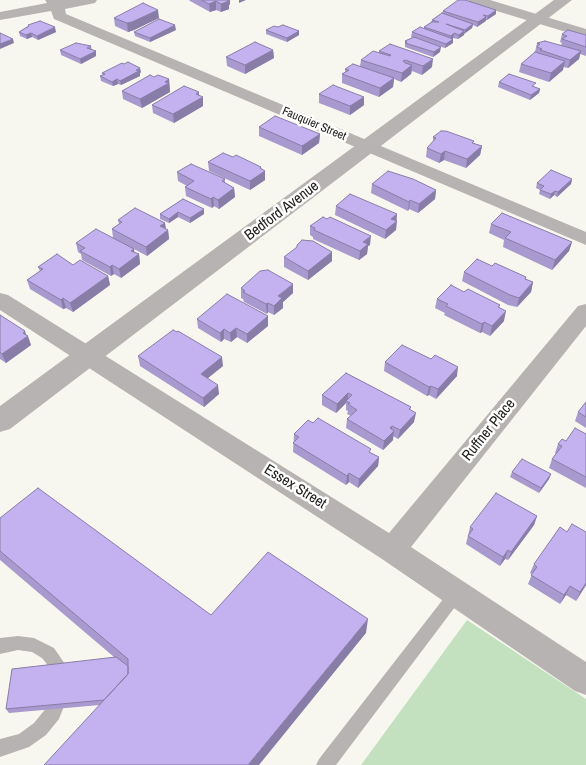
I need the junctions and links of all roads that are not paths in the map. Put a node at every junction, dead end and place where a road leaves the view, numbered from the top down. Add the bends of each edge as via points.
1 (90, 0) edge
2 (475, 0) edge
3 (564, 0) edge
4 (55, 3) edge
5 (0, 16) edge
6 (538, 19) junction
7 (586, 34) edge
8 (368, 146) junction
9 (586, 239) edge
10 (0, 300) edge
11 (586, 311) edge
12 (88, 356) junction
13 (0, 421) edge
14 (392, 550) junction
15 (456, 594) junction
16 (0, 646) edge
17 (586, 680) edge
18 (1, 750) edge
19 (325, 765) edge

1 - 4 street
2 - 6 street
3 - 6 street, Bedford Avenue
4 - 5 street
4 - 8 street, Fauquier Street via 59,16
6 - 7 street
6 - 8 street, Bedford Avenue
8 - 9 street, Fauquier Street
8 - 12 street, Bedford Avenue
10 - 12 street, Essex Street
11 - 14 street, Ruffner Place
12 - 13 street, Bedford Avenue
12 - 14 street, Essex Street
14 - 15 street, Essex Street
15 - 17 street, Essex Street
15 - 19 lane
16 - 18 lane via 34,645 48,653 57,664 61,679 54,713 23,741

